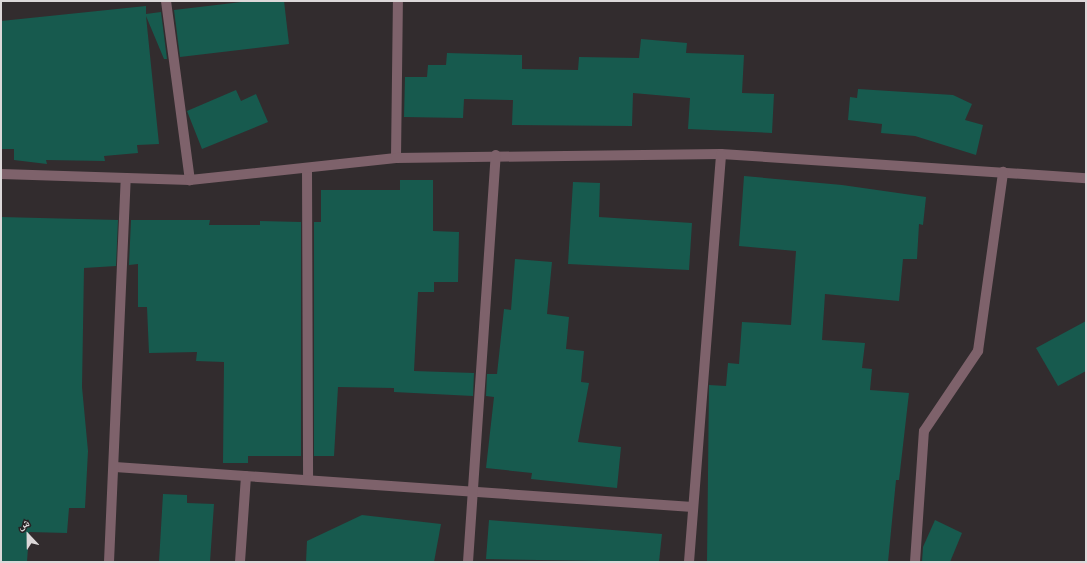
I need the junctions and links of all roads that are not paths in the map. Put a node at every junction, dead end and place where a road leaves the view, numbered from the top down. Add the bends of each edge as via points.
1 (166, 1) edge
2 (398, 1) edge
3 (721, 154) junction
4 (496, 155) junction
5 (396, 158) junction
6 (307, 168) junction
7 (1003, 172) junction
8 (1, 174) edge
9 (126, 178) junction
10 (1086, 178) edge
11 (190, 180) junction
12 (115, 466) junction
13 (246, 476) junction
14 (308, 480) junction
15 (472, 491) junction
16 (694, 507) junction
17 (109, 562) edge
18 (240, 562) edge
19 (468, 562) edge
20 (689, 562) edge
21 (915, 562) edge

1 - 11 street
2 - 5 street
3 - 4 street
3 - 7 street
3 - 16 street
4 - 5 street
4 - 15 street
5 - 6 street
6 - 11 street
6 - 14 street
7 - 10 street
7 - 21 street via 978,351 924,431
8 - 9 street
9 - 11 street
9 - 12 street
12 - 13 street
12 - 17 street
13 - 14 street
13 - 18 street
14 - 15 street
15 - 16 street
15 - 19 street
16 - 20 street

